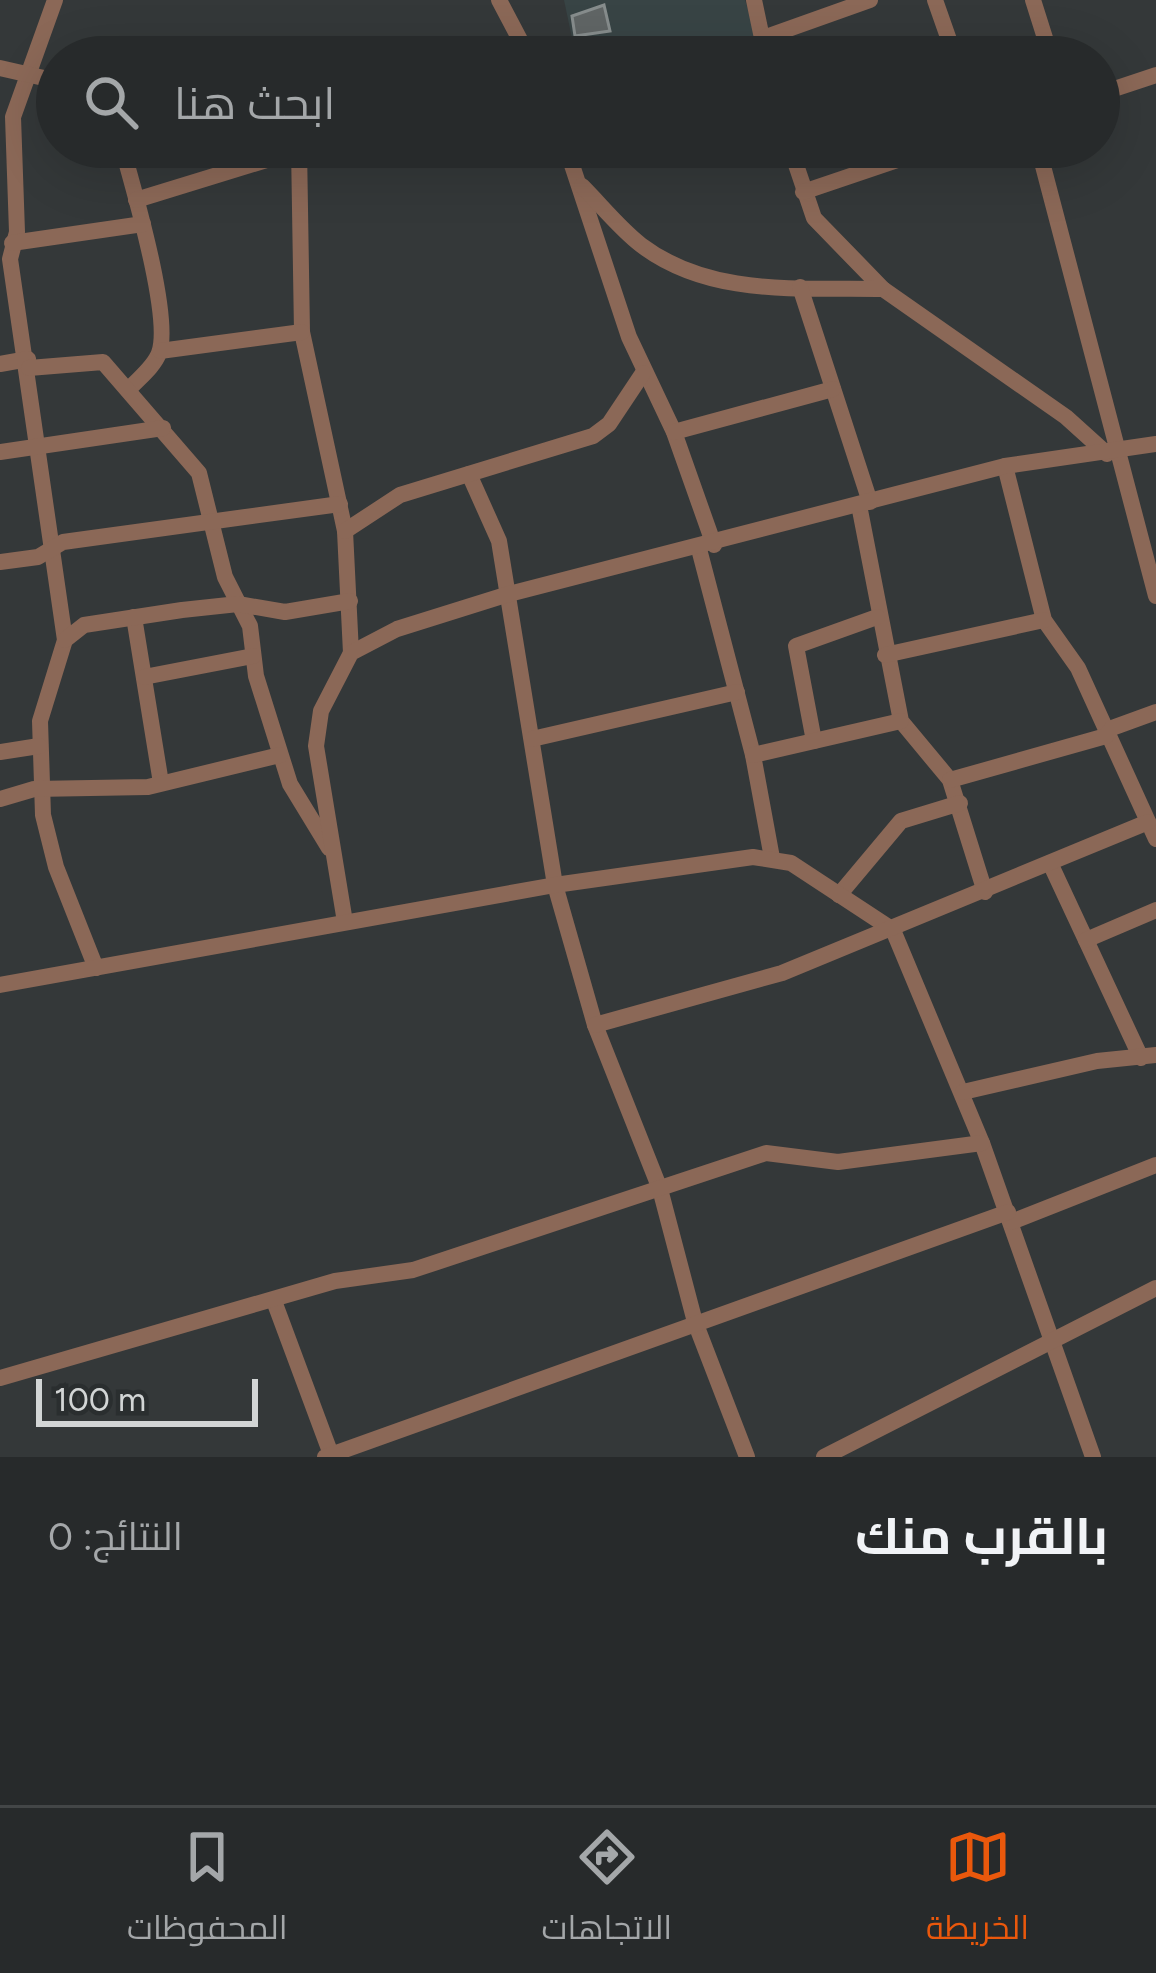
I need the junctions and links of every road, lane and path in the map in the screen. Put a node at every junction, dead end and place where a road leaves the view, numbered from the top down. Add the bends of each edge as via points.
1 (55, 0) edge
2 (499, 0) edge
3 (754, 0) edge
4 (870, 0) edge
5 (935, 0) edge
6 (1033, 0) edge
7 (42, 36) edge
8 (518, 36) edge
9 (763, 36) edge
10 (788, 36) edge
11 (948, 36) edge
12 (1044, 36) edge
13 (36, 51) edge
14 (0, 68) edge
15 (28, 73) junction
16 (36, 75) edge
17 (1156, 75) edge
18 (1120, 87) edge
19 (128, 168) edge
20 (236, 168) edge
21 (299, 168) edge
22 (573, 168) edge
23 (796, 168) edge
24 (874, 168) edge
25 (1043, 168) edge
26 (578, 182) junction
27 (803, 192) junction
28 (136, 200) junction
29 (142, 224) junction
30 (10, 234) edge
31 (800, 286) junction
32 (883, 289) junction
33 (9, 304) edge
34 (302, 332) junction
35 (160, 351) junction
36 (0, 364) edge
37 (28, 364) junction
38 (643, 373) junction
39 (833, 388) junction
40 (128, 390) junction
41 (163, 428) junction
42 (674, 432) junction
43 (1156, 444) edge
44 (41, 447) junction
45 (0, 452) edge
46 (1112, 453) junction
47 (1005, 466) junction
48 (469, 474) junction
49 (340, 504) junction
50 (864, 504) junction
51 (212, 525) junction
52 (345, 531) junction
53 (54, 545) junction
54 (706, 547) junction
55 (0, 562) edge
56 (508, 594) junction
57 (1156, 596) edge
58 (350, 601) junction
59 (238, 604) junction
60 (134, 617) junction
61 (877, 617) junction
62 (1044, 620) junction
63 (65, 640) junction
64 (351, 653) junction
65 (885, 655) junction
66 (253, 656) junction
67 (144, 677) junction
68 (736, 692) junction
69 (1156, 712) edge
70 (901, 721) junction
71 (1106, 736) junction
72 (532, 739) junction
73 (814, 740) junction
74 (39, 746) junction
75 (0, 752) edge
76 (280, 754) junction
77 (753, 755) junction
78 (950, 780) junction
79 (161, 783) junction
80 (41, 789) junction
81 (0, 799) edge
82 (960, 802) junction
83 (1152, 830) edge
84 (334, 856) junction
85 (772, 858) junction
86 (1049, 863) junction
87 (556, 885) junction
88 (985, 892) junction
89 (839, 895) junction
90 (1156, 910) edge
91 (344, 922) junction
92 (893, 930) junction
93 (1086, 940) junction
94 (96, 968) junction
95 (0, 985) edge
96 (595, 1024) junction
97 (1148, 1056) edge
98 (963, 1092) junction
99 (982, 1143) junction
100 (1156, 1165) edge
101 (660, 1189) junction
102 (1009, 1217) junction
103 (1156, 1288) edge
104 (274, 1301) junction
105 (694, 1322) junction
106 (1054, 1341) junction
107 (0, 1378) edge
108 (329, 1456) edge
109 (747, 1457) edge
110 (824, 1457) edge
111 (1093, 1457) edge

1 - 7 street
2 - 8 street
3 - 9 street
4 - 10 street
5 - 11 street
6 - 12 street
13 - 15 street
14 - 15 street
15 - 16 street
15 - 30 street via 10,133
17 - 18 street
19 - 28 street
20 - 28 street
21 - 34 street
22 - 26 street
23 - 27 street
24 - 27 street
25 - 46 street
26 - 31 street via 640,244 689,274
26 - 38 street
27 - 32 street via 814,218
28 - 29 street
29 - 30 street
29 - 35 street
30 - 33 street
31 - 32 street
31 - 39 street
32 - 46 street
33 - 37 street
34 - 35 street
34 - 49 street
35 - 40 street
36 - 37 street
37 - 40 street via 97,359
37 - 44 street
38 - 42 street
38 - 48 street via 593,436
39 - 42 street
39 - 50 street
40 - 41 street
41 - 44 street
41 - 51 street via 199,473
42 - 54 street
43 - 46 street
44 - 45 street
44 - 53 street
46 - 47 street
46 - 57 street
47 - 50 street
47 - 62 street
48 - 52 street via 400,495
48 - 56 street via 492,520
49 - 51 street
49 - 52 street
50 - 54 street
50 - 61 street
51 - 53 street
51 - 59 street
52 - 58 street
53 - 55 street via 38,557
53 - 63 street
54 - 56 street
54 - 68 street
56 - 64 street via 397,629
56 - 72 street
58 - 59 street via 277,612
58 - 64 street
59 - 60 street
59 - 66 street
60 - 63 street via 76,627
60 - 67 street
61 - 65 street
61 - 73 street via 796,646
62 - 65 street
62 - 71 street via 1078,668
63 - 74 street via 42,708
64 - 84 street via 321,711 316,746
65 - 70 street
66 - 67 street
66 - 76 street
67 - 79 street
68 - 72 street
68 - 77 street
69 - 71 street
70 - 73 street
70 - 78 street
71 - 78 street
71 - 83 street
72 - 87 street
73 - 77 street
74 - 75 street
74 - 80 street
76 - 79 street
76 - 84 street via 301,808
77 - 85 street
78 - 82 street
79 - 80 street
80 - 81 street
80 - 94 street via 56,867
82 - 88 street
82 - 89 street via 901,821
83 - 86 street
84 - 91 street
85 - 87 street
85 - 89 street
86 - 88 street
86 - 93 street
87 - 91 street
87 - 96 street
88 - 92 street
89 - 92 street
90 - 93 street
91 - 94 street
92 - 96 street via 782,973
92 - 98 street
93 - 97 street
94 - 95 street
96 - 101 street
97 - 98 street
98 - 99 street
99 - 101 street via 838,1162 766,1153
99 - 102 street
100 - 102 street
101 - 104 street via 413,1270 335,1281
101 - 105 street
102 - 105 street
102 - 106 street
103 - 106 street
104 - 107 street
104 - 108 street
105 - 108 street
105 - 109 street
106 - 110 street
106 - 111 street

